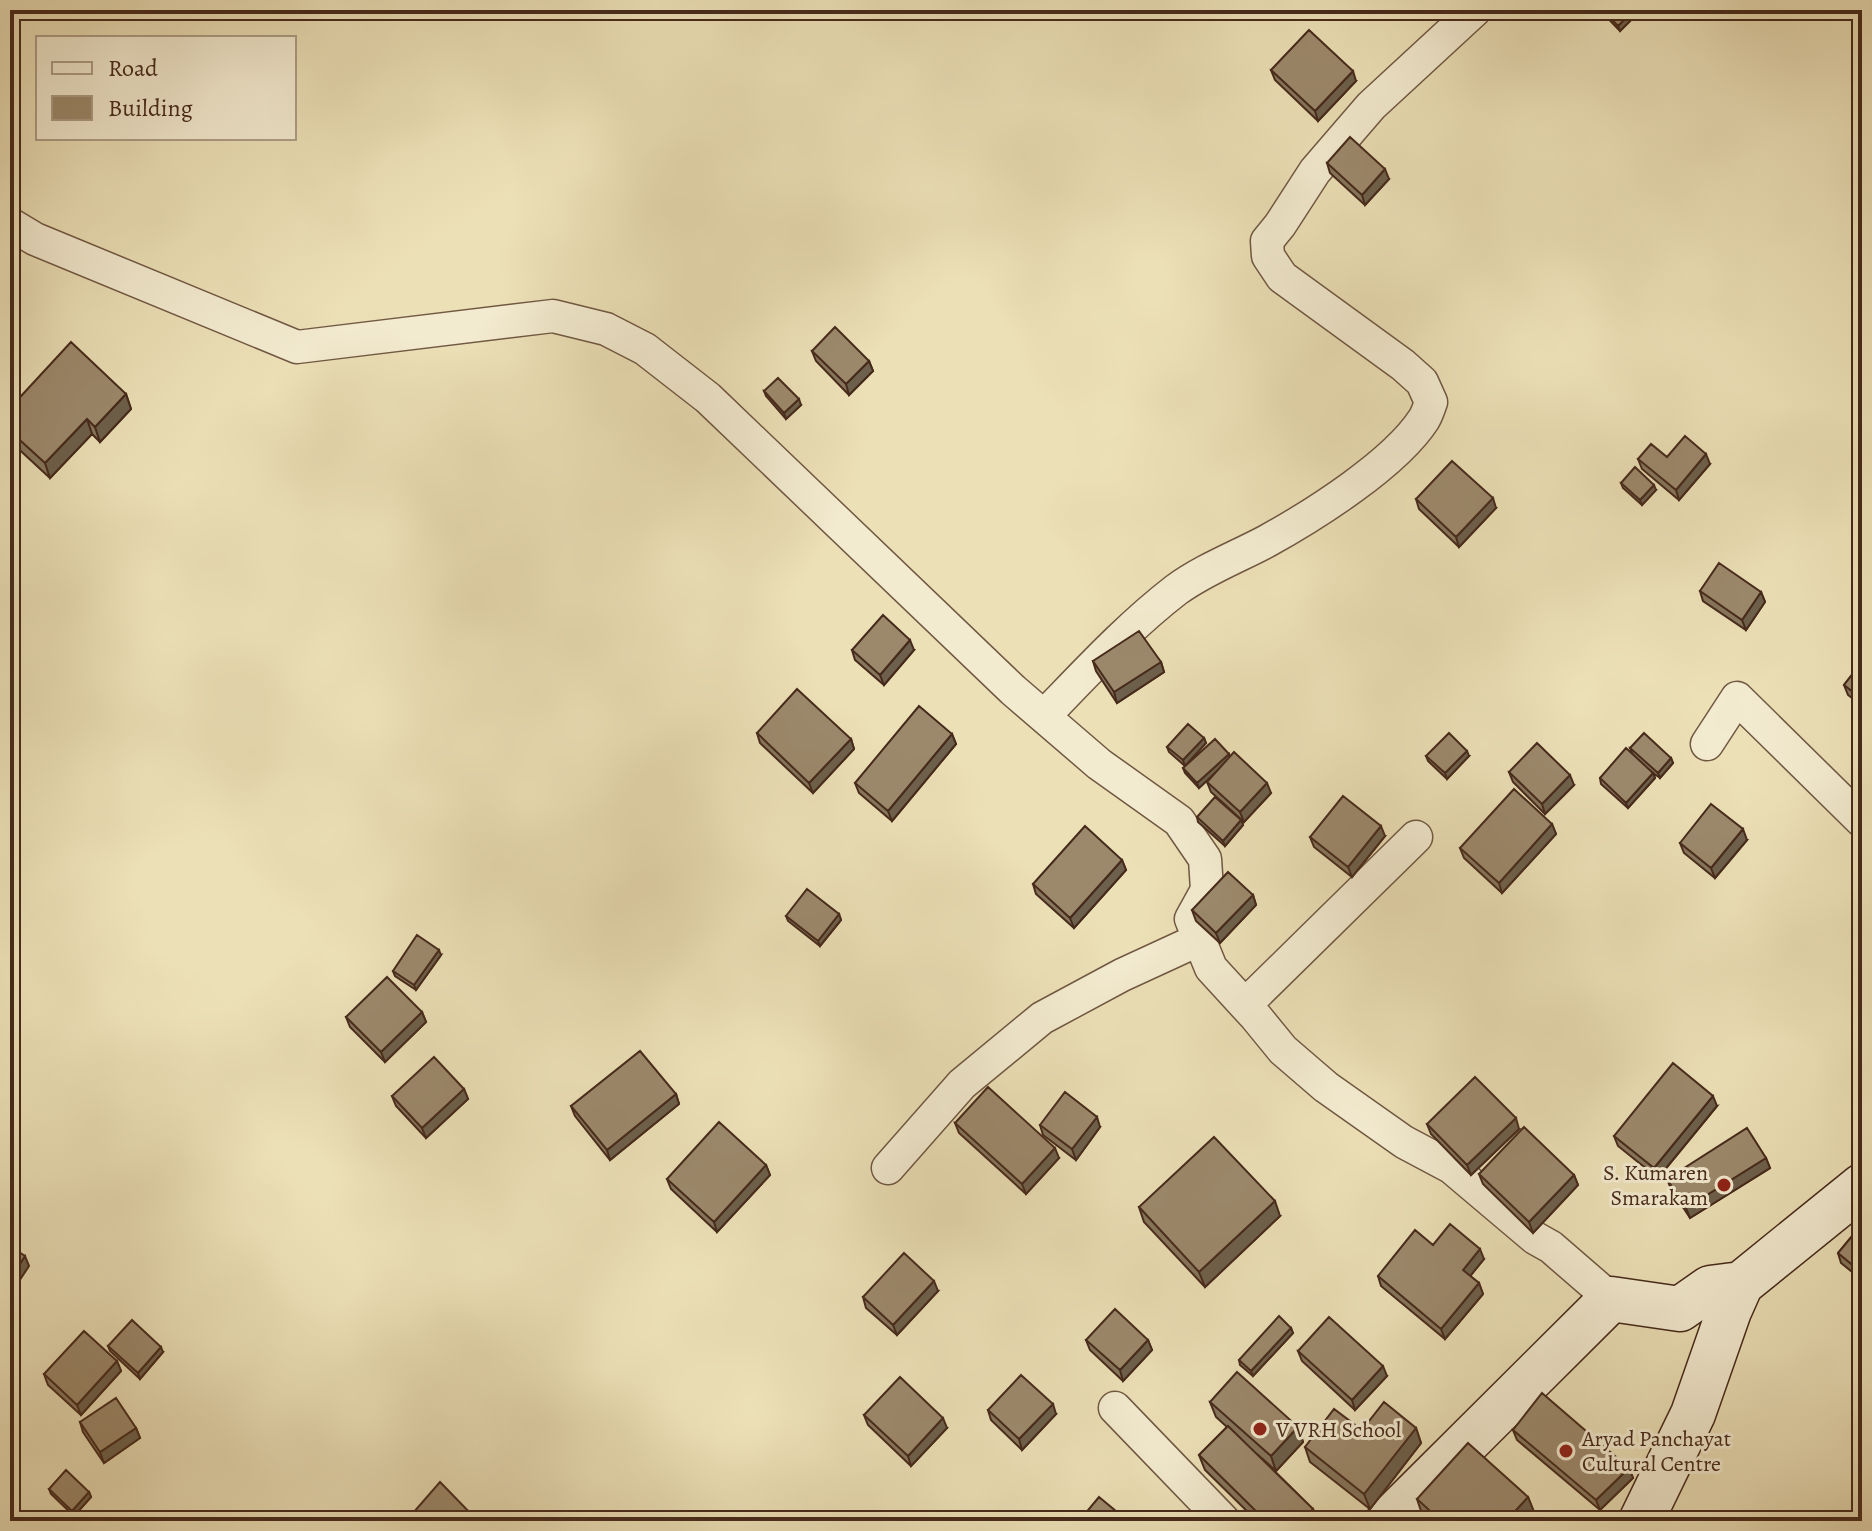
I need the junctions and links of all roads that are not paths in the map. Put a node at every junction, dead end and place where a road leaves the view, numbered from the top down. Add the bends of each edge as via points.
1 (1475, 10) edge
2 (10, 224) edge
3 (1044, 716) junction
4 (1707, 744) dead end
5 (1862, 821) edge
6 (1416, 837) dead end
7 (1198, 940) junction
8 (1245, 1005) junction
9 (888, 1168) dead end
10 (1862, 1186) edge
11 (1727, 1294) junction
12 (1611, 1299) junction
13 (1115, 1408) dead end
14 (1224, 1521) edge
15 (1388, 1521) edge
16 (1641, 1521) edge

1 - 3 street via 1371,106 1315,171 1267,241 1268,256 1282,277 1422,382 1431,402 1425,418 1361,480 1316,511 1178,588
2 - 3 street via 297,347 553,316 606,329 645,349 708,398
3 - 7 street via 1099,764 1179,821 1205,859 1207,890 1191,919
4 - 5 street via 1737,698
6 - 8 street
7 - 8 street via 1211,968
7 - 9 street via 1042,1018 962,1084
8 - 12 street via 1283,1050 1326,1087 1404,1142 1451,1167
10 - 11 main road
11 - 12 main road via 1680,1309
11 - 16 main road via 1693,1414
12 - 15 main road
13 - 14 street

